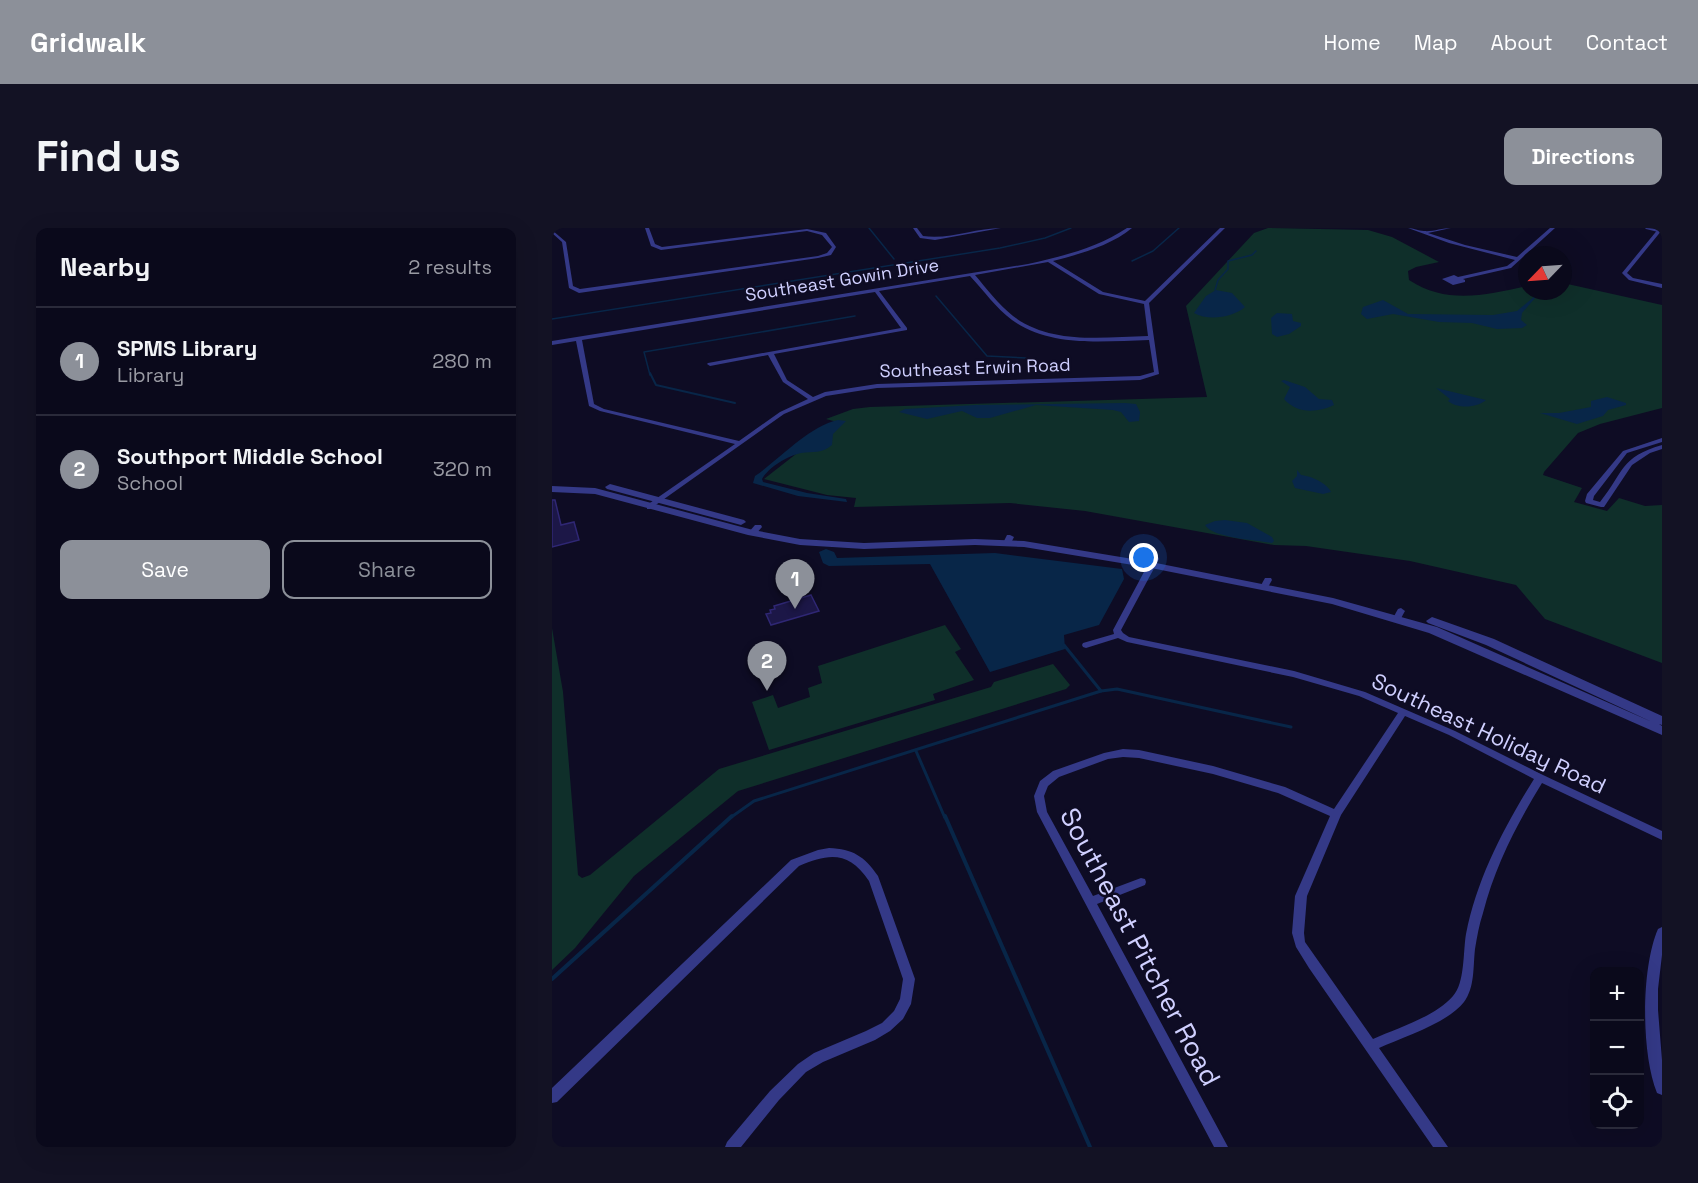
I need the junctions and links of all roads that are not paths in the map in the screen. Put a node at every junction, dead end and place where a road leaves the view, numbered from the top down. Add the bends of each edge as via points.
1 (558, 228) edge
2 (647, 228) edge
3 (915, 228) edge
4 (999, 228) edge
5 (1130, 228) edge
6 (1223, 228) edge
7 (1410, 228) edge
8 (1449, 228) edge
9 (1552, 228) edge
10 (1648, 228) edge
11 (1661, 229) edge
12 (552, 230) edge
13 (1423, 233) junction
14 (1533, 246) edge
15 (1518, 259) edge
16 (1518, 260) edge
17 (1049, 261) junction
18 (971, 274) junction
19 (1460, 278) dead end
20 (1662, 286) edge
21 (876, 290) junction
22 (1146, 303) junction
23 (1151, 338) junction
24 (579, 339) junction
25 (552, 343) edge
26 (770, 353) junction
27 (710, 364) dead end
28 (811, 399) junction
29 (1662, 442) edge
30 (740, 443) junction
31 (552, 484) edge
32 (552, 489) edge
33 (660, 500) junction
34 (650, 507) junction
35 (755, 530) junction
36 (1153, 562) junction
37 (1119, 635) junction
38 (1086, 645) dead end
39 (1554, 677) junction
40 (1404, 711) junction
41 (1662, 721) edge
42 (1662, 731) edge
43 (1540, 778) junction
44 (1336, 814) junction
45 (1662, 836) edge
46 (1140, 882) dead end
47 (1090, 902) junction
48 (1662, 932) edge
49 (1370, 1046) junction
50 (1662, 1089) edge
51 (552, 1097) edge
52 (732, 1147) edge
53 (1221, 1147) edge
54 (1441, 1147) edge

1 - 12 street
2 - 12 street via 652,245 662,249 814,230 824,234 834,247 818,257 579,291 571,287 564,242
3 - 4 street via 922,237 935,239
5 - 17 street, Southeast Gowin Drive via 1101,244
6 - 22 street
7 - 13 street
8 - 13 street
9 - 14 street
10 - 11 street
11 - 20 street via 1624,273 1631,279
13 - 15 street via 1465,248
16 - 19 street via 1501,270
17 - 18 street, Southeast Gowin Drive
17 - 22 street via 1101,293
18 - 21 street, Southeast Gowin Drive
18 - 23 street via 1019,323 1036,331 1077,338
21 - 24 street, Southeast Gowin Drive
21 - 26 street via 905,329
22 - 23 street, Southeast Erwin Road
23 - 28 street, Southeast Erwin Road via 1157,373 1145,377 878,386
24 - 25 street, Southeast Gowin Drive
24 - 30 street via 591,405
26 - 27 street
26 - 28 street via 785,381
28 - 30 street, Southeast Erwin Road via 782,413
29 - 29 street via 1625,452 1589,501 1601,504 1632,459
30 - 33 street, Southeast Erwin Road
31 - 33 street via 592,484
32 - 34 street via 595,491
33 - 34 street, Southeast Erwin Road
33 - 35 street
34 - 35 street
35 - 36 street via 821,544 1008,540
36 - 37 street via 1117,630
36 - 39 street via 1399,615
37 - 38 street
37 - 40 street, Southeast Holiday Road via 1314,679
39 - 41 street
39 - 42 street
40 - 43 street, Southeast Holiday Road
40 - 44 street
43 - 45 street, Southeast Holiday Road
43 - 49 street via 1496,855 1470,942 1465,986 1458,999 1442,1013
44 - 47 street, Southeast Pitcher Road via 1281,790 1139,754 1107,756 1072,767 1044,784 1039,796 1042,812
44 - 49 street via 1301,896 1298,933 1313,964
46 - 47 street
47 - 53 street, Southeast Pitcher Road
48 - 50 street via 1655,966 1653,1009 1656,1071
49 - 54 street
51 - 52 street via 795,863 826,852 853,856 874,879 909,979 910,996 904,1011 892,1025 823,1054 802,1068

